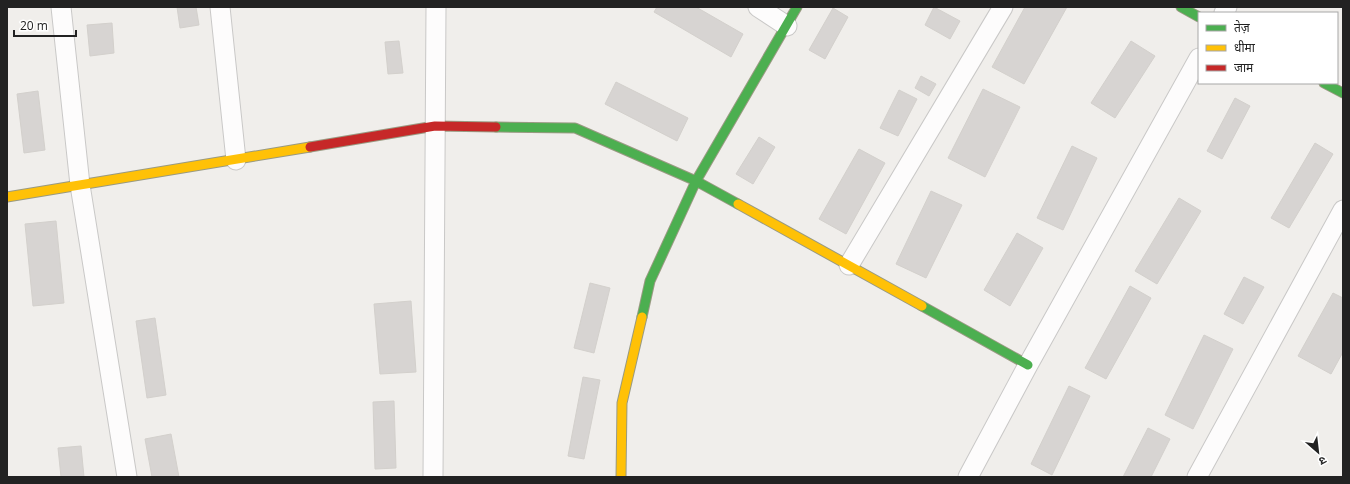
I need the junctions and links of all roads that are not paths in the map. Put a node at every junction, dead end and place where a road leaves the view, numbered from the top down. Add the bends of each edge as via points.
1 (61, 7) edge
2 (220, 7) edge
3 (436, 7) edge
4 (758, 7) edge
5 (797, 7) edge
6 (1003, 7) edge
7 (1181, 7) edge
8 (1198, 16) edge
9 (787, 26) junction
10 (1198, 60) edge
11 (1326, 84) edge
12 (1343, 93) edge
13 (435, 126) junction
14 (236, 160) junction
15 (696, 180) junction
16 (80, 186) junction
17 (7, 197) edge
18 (1343, 210) edge
19 (850, 265) junction
20 (1028, 365) junction
21 (127, 477) edge
22 (433, 477) edge
23 (621, 477) edge
24 (968, 477) edge
25 (1197, 477) edge

1 - 16 street
2 - 14 street
3 - 13 street
4 - 9 street
5 - 9 street
6 - 19 street
7 - 8 street
9 - 15 street
10 - 20 street
11 - 12 street
13 - 14 street
13 - 15 street via 575,128
13 - 22 street
14 - 16 street
15 - 19 street
15 - 23 street via 650,281 622,404
16 - 17 street
16 - 21 street
18 - 25 street
19 - 20 street
20 - 24 street

